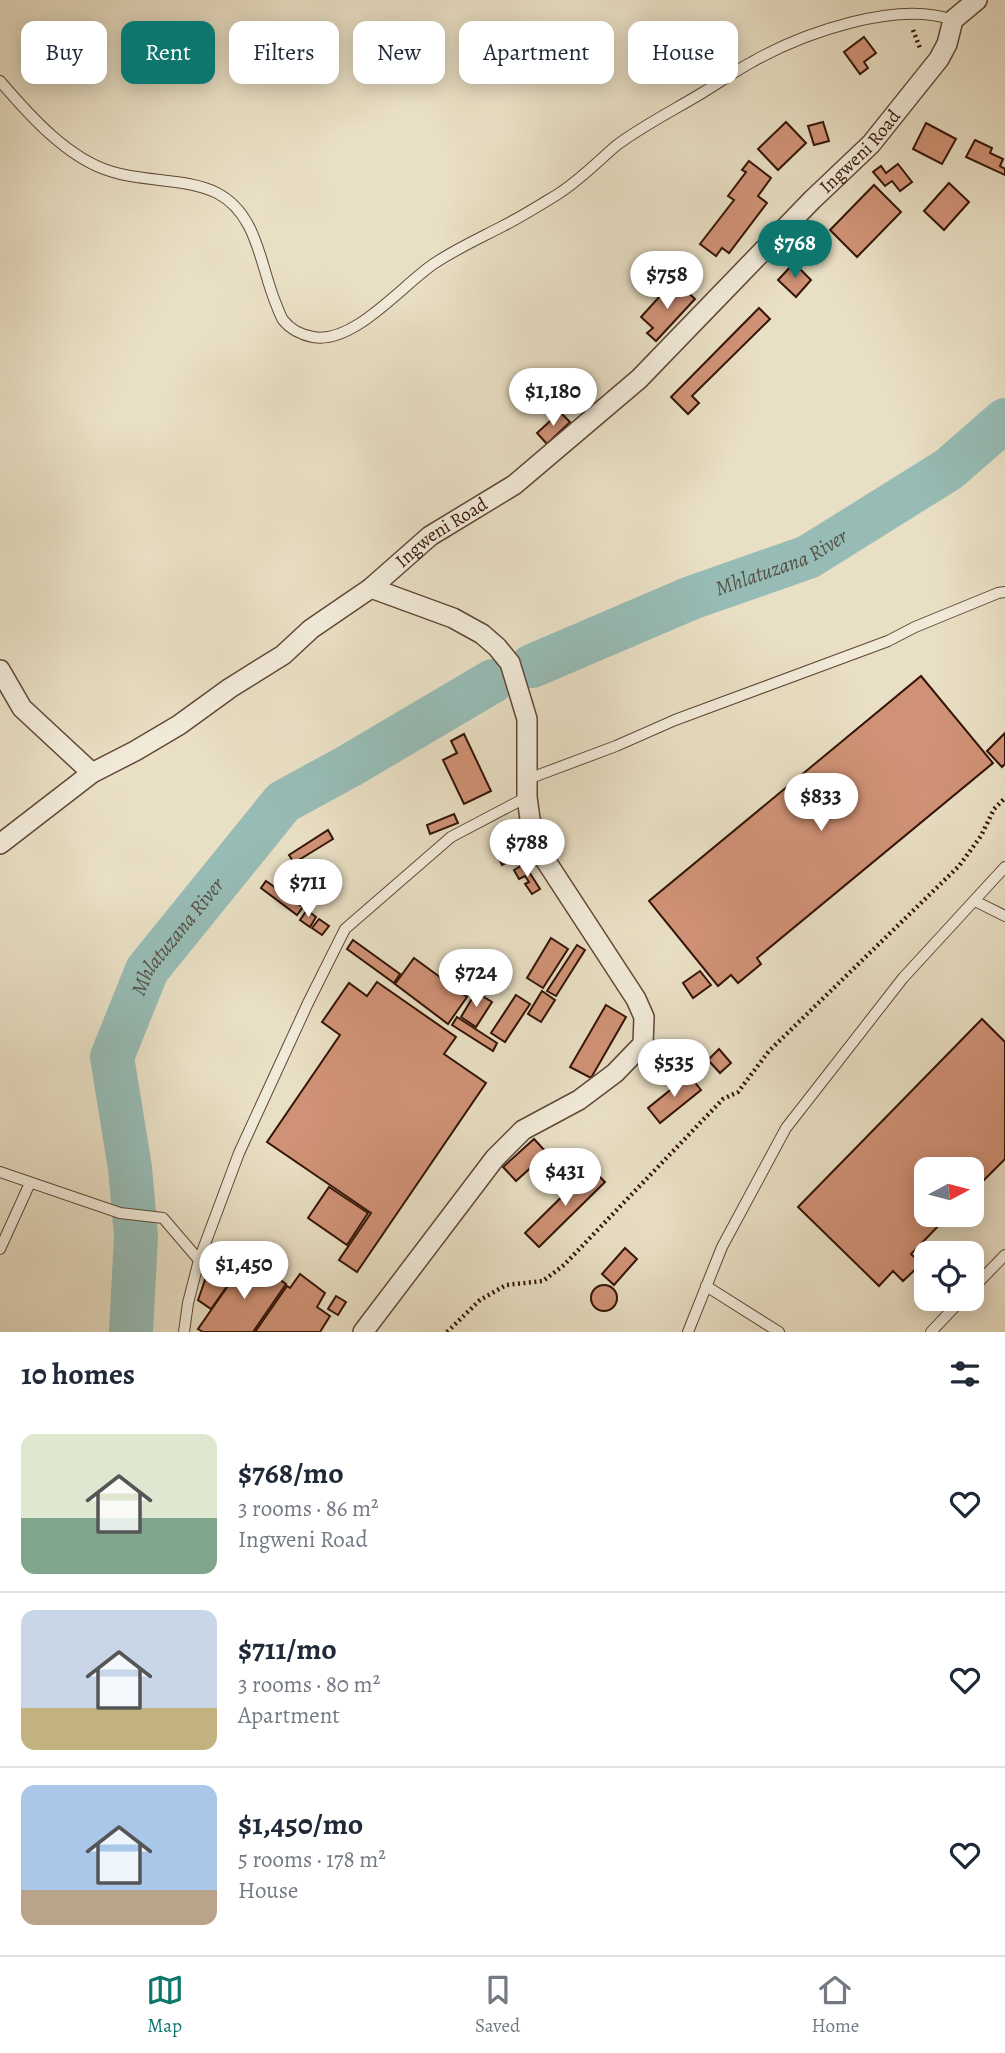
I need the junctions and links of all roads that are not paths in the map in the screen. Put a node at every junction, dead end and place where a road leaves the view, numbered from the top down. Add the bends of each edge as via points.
1 (976, 0) edge
2 (953, 20) junction
3 (0, 81) edge
4 (371, 588) junction
5 (1005, 592) edge
6 (0, 670) edge
7 (92, 774) junction
8 (528, 788) junction
9 (0, 844) edge
10 (1005, 867) edge
11 (975, 901) junction
12 (1005, 916) edge
13 (0, 1172) edge
14 (30, 1183) junction
15 (0, 1249) edge
16 (1005, 1255) edge
17 (199, 1260) junction
18 (984, 1277) edge
19 (706, 1286) junction
20 (951, 1311) edge
21 (184, 1332) edge
22 (363, 1332) edge
23 (688, 1332) edge
24 (779, 1332) edge
25 (931, 1332) edge

1 - 2 street
2 - 3 lane via 920,10 865,16 806,36 754,61 618,145 561,192 434,263 367,319 336,335 317,338 300,334 284,321 251,228 235,206 207,190 112,172 79,156
2 - 4 street, Ingweni Road via 939,59 871,144 639,379 514,485 430,536
4 - 7 street, Ingweni Road via 311,629 284,655 178,725
4 - 8 street via 453,618 482,634 510,663 527,719
5 - 8 lane via 675,720
6 - 7 street via 22,708
7 - 9 street, Ingweni Road
8 - 17 lane via 451,837 345,929 239,1153
8 - 22 street via 530,819 542,855 636,999 644,1017 643,1044 615,1073 579,1100 523,1130 495,1158
10 - 11 lane
11 - 12 lane
11 - 19 lane via 903,978 786,1128
13 - 14 lane
14 - 15 lane
14 - 17 lane via 120,1213 163,1218
16 - 18 lane
17 - 21 lane
19 - 23 lane
19 - 24 lane
20 - 25 lane

